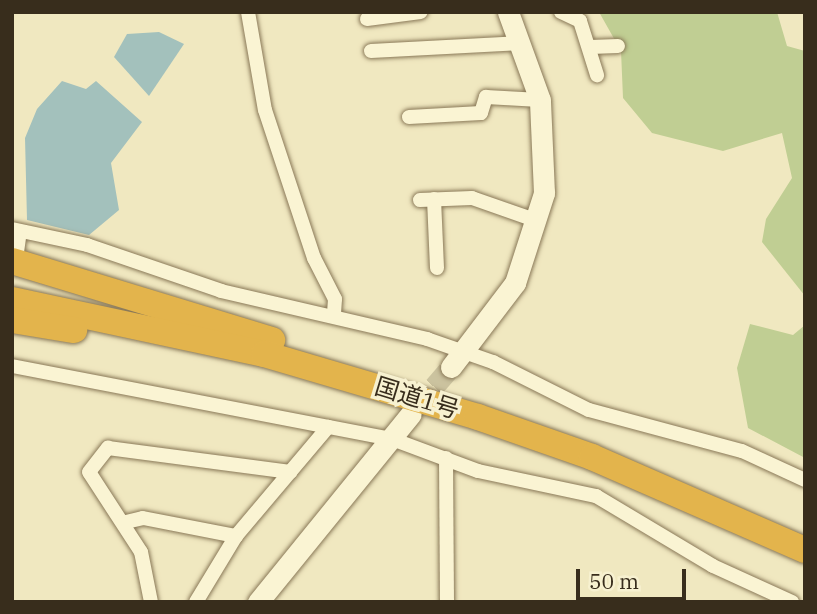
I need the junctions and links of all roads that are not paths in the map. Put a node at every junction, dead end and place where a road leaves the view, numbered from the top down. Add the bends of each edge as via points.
1 (248, 12) edge
2 (421, 12) edge
3 (508, 12) edge
4 (561, 12) edge
5 (584, 17) edge
6 (367, 19) dead end
7 (522, 43) junction
8 (618, 46) dead end
9 (590, 47) junction
10 (371, 51) dead end
11 (597, 75) dead end
12 (540, 100) junction
13 (409, 117) dead end
14 (538, 221) junction
15 (16, 230) edge
16 (15, 257) edge
17 (437, 268) dead end
18 (12, 300) edge
19 (334, 315) junction
20 (12, 320) edge
21 (264, 354) junction
22 (458, 360) junction
23 (12, 366) edge
24 (411, 414) tunnel mouth
25 (478, 417) junction
26 (328, 427) junction
27 (392, 439) junction
28 (446, 458) junction
29 (290, 472) junction
30 (805, 480) edge
31 (126, 522) junction
32 (236, 536) junction
33 (805, 550) edge
34 (151, 602) edge
35 (196, 602) edge
36 (258, 602) edge
37 (447, 602) edge
38 (792, 602) edge

1 - 19 street via 265,110 314,258 335,299
2 - 6 street
3 - 7 street
4 - 5 street
5 - 9 street
7 - 10 street
7 - 12 street
8 - 9 street
9 - 11 street
12 - 13 street via 486,97 481,113
12 - 14 street via 545,156
14 - 17 street via 472,198 428,200
14 - 22 street via 509,295
15 - 16 street
15 - 19 street via 87,245 221,291
16 - 25 highway via 404,380
18 - 21 highway, 国道1号
19 - 22 street
20 - 21 highway via 250,361
21 - 25 highway, 国道1号
22 - 30 street via 589,410 742,451
23 - 26 street
24 - 27 street
25 - 33 highway, 国道1号 via 592,457
26 - 27 street
26 - 29 street
27 - 28 street
27 - 36 street via 293,551
28 - 37 street
28 - 38 street via 596,496 713,566
29 - 31 street via 108,449 89,472
29 - 32 street
31 - 32 street via 143,517
31 - 34 street via 141,552
32 - 35 street

